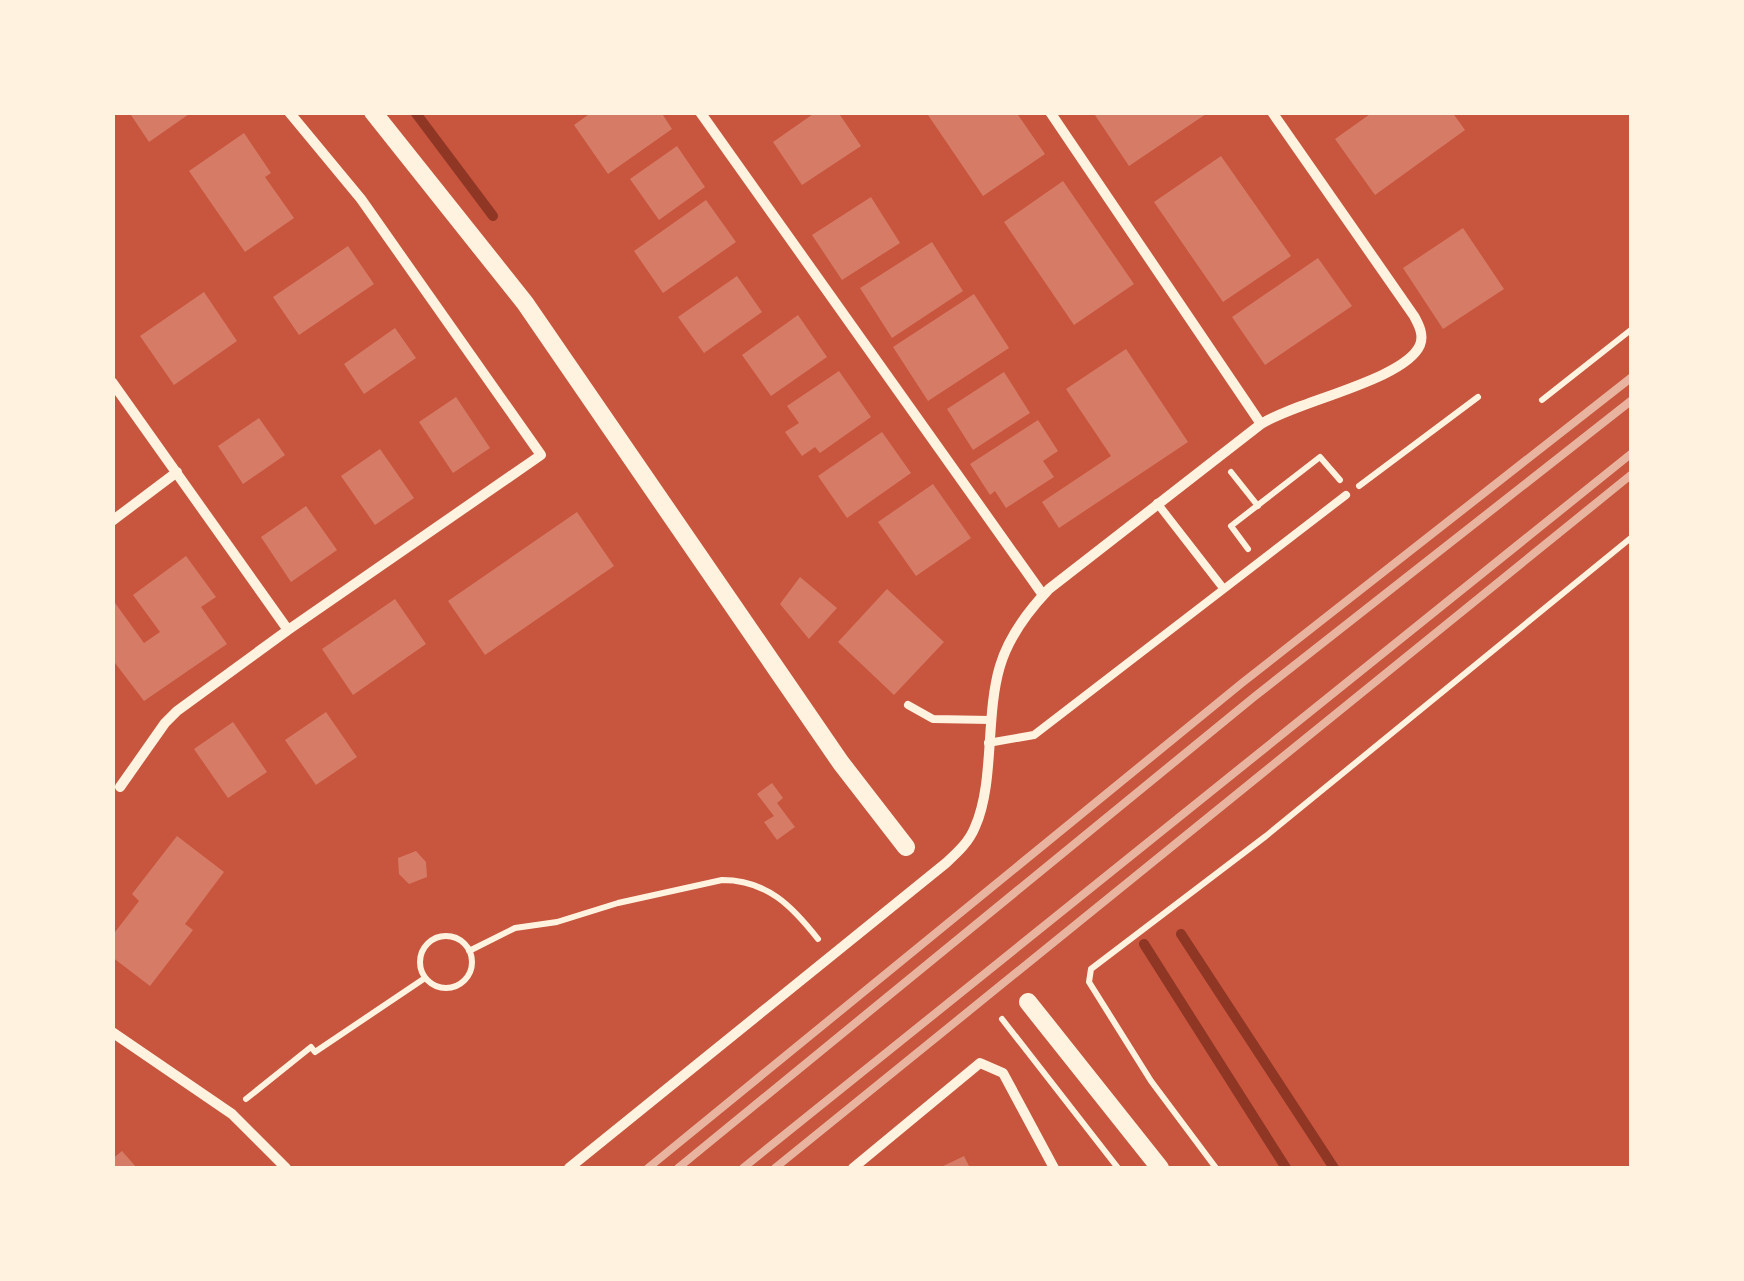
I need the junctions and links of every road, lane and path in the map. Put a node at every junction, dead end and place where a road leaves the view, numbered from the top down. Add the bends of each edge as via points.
1 (289, 112) edge
2 (373, 112) edge
3 (700, 112) edge
4 (1050, 112) edge
5 (1272, 112) edge
6 (1632, 329) edge
7 (112, 382) edge
8 (1478, 396) dead end
9 (1542, 400) dead end
10 (1261, 424) junction
11 (1218, 456) junction
12 (177, 472) junction
13 (1346, 496) dead end
14 (1157, 503) junction
15 (1258, 506) junction
16 (112, 521) edge
17 (1632, 537) edge
18 (1258, 562) junction
19 (1223, 588) junction
20 (1043, 596) junction
21 (288, 630) junction
22 (908, 705) dead end
23 (991, 720) junction
24 (988, 743) junction
25 (120, 787) dead end
26 (906, 847) dead end
27 (470, 951) junction
28 (831, 956) junction
29 (425, 978) junction
30 (1028, 1002) dead end
31 (1002, 1020) dead end
32 (112, 1032) edge
33 (232, 1114) junction
34 (286, 1168) edge
35 (569, 1168) edge
36 (854, 1168) edge
37 (1054, 1168) edge
38 (1118, 1168) edge
39 (1160, 1168) edge
40 (1216, 1168) edge

1 - 21 street via 361,199 541,456
2 - 26 street via 535,317
3 - 20 street
4 - 10 street
5 - 10 street via 1422,335 1396,370
6 - 9 path
7 - 12 street
8 - 15 path via 1350,493 1320,457
10 - 11 street
11 - 14 street
11 - 15 path
12 - 16 street
12 - 21 street
13 - 18 lane
14 - 19 lane
14 - 20 street
15 - 18 path via 1231,526
17 - 40 path via 1266,836 1091,969 1089,982 1151,1081
18 - 19 lane
19 - 24 lane via 1034,735
20 - 23 street via 1009,641
21 - 25 street via 177,711
22 - 23 lane via 933,719
23 - 24 street
24 - 28 street via 982,802 965,844
27 - 28 path via 516,928 722,880 788,902
27 - 29 path via 463,982 448,988
27 - 29 path via 458,939 433,941 420,962
28 - 35 street
29 - 33 path via 315,1052 312,1047
30 - 39 street
31 - 38 path
32 - 33 street
33 - 34 street
36 - 37 street via 980,1063 1002,1073

